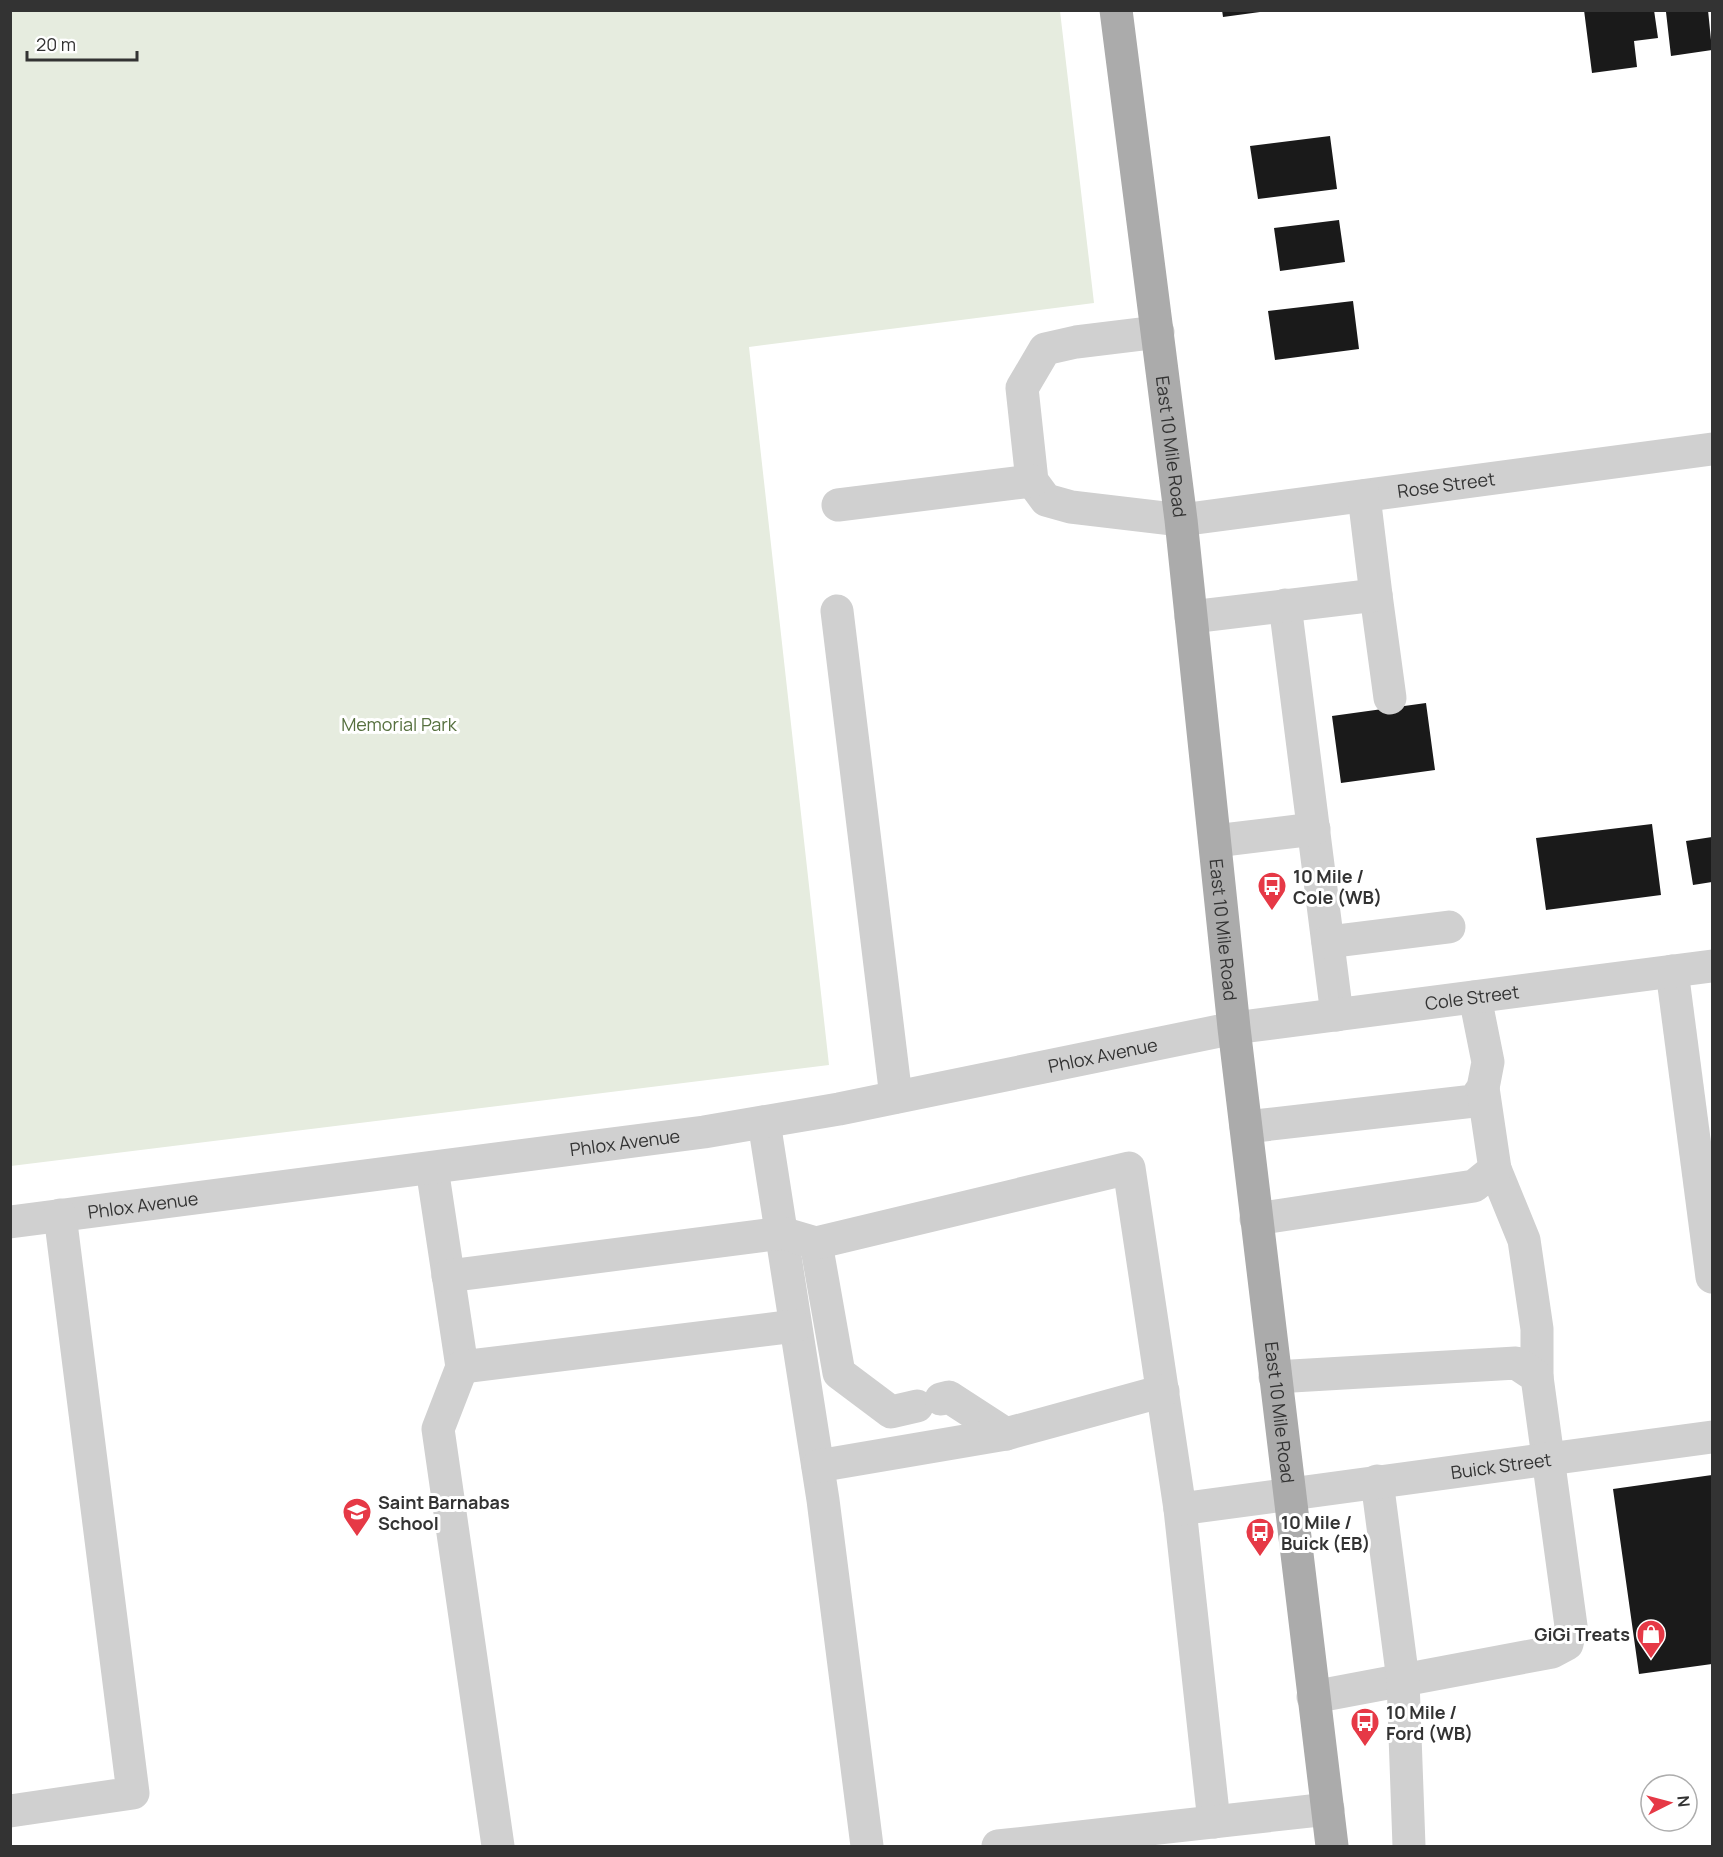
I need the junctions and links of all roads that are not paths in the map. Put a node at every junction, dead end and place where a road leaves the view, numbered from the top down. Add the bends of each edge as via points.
1 (1116, 10) edge
2 (1158, 332) junction
3 (1713, 449) edge
4 (1032, 481) junction
5 (1364, 496) junction
6 (838, 505) dead end
7 (1181, 520) junction
8 (1376, 595) junction
9 (1285, 605) junction
10 (837, 611) dead end
11 (1191, 617) junction
12 (1390, 698) dead end
13 (1314, 829) junction
14 (1215, 841) junction
15 (1449, 927) dead end
16 (1328, 942) junction
17 (1713, 966) edge
18 (1672, 971) junction
19 (1476, 997) junction
20 (1337, 1015) junction
21 (1234, 1028) junction
22 (1483, 1088) junction
23 (896, 1097) junction
24 (764, 1122) junction
25 (1246, 1127) junction
26 (432, 1167) junction
27 (1495, 1169) junction
28 (60, 1215) junction
29 (1256, 1219) junction
30 (10, 1222) edge
31 (782, 1233) junction
32 (816, 1243) junction
33 (448, 1276) junction
34 (1713, 1277) edge
35 (795, 1326) junction
36 (462, 1366) junction
37 (1275, 1377) junction
38 (1537, 1377) junction
39 (1163, 1391) junction
40 (1006, 1434) junction
41 (1713, 1437) edge
42 (1549, 1458) junction
43 (818, 1466) junction
44 (1377, 1481) junction
45 (1288, 1493) junction
46 (1180, 1509) junction
47 (1403, 1680) junction
48 (1313, 1697) junction
49 (1328, 1809) junction
50 (10, 1811) edge
51 (1214, 1822) junction
52 (498, 1846) edge
53 (867, 1846) edge
54 (998, 1846) edge
55 (1332, 1846) edge
56 (1409, 1846) edge

1 - 2 main road, East 10 Mile Road
2 - 4 street via 1076,342 1045,350 1022,388
2 - 7 main road, East 10 Mile Road
3 - 5 street, Rose Street
4 - 6 street
4 - 7 street, Rose Street via 1046,500 1071,507
5 - 7 street, Rose Street
5 - 8 street
7 - 11 main road, East 10 Mile Road
8 - 9 street
8 - 12 street
9 - 11 street
9 - 13 street
10 - 23 street
11 - 14 main road, East 10 Mile Road
13 - 14 street
13 - 16 street
14 - 21 main road, East 10 Mile Road
15 - 16 street
16 - 20 street
17 - 18 street, Cole Street
18 - 19 street, Cole Street
18 - 34 street
19 - 20 street, Cole Street
19 - 22 street via 1488,1062
20 - 21 street, Cole Street
21 - 23 street, Phlox Avenue
21 - 25 main road, East 10 Mile Road
22 - 25 street via 1474,1101
22 - 27 street
23 - 24 street, Phlox Avenue
24 - 26 street, Phlox Avenue
24 - 31 street
25 - 29 main road, East 10 Mile Road
26 - 28 street, Phlox Avenue
26 - 33 street
27 - 29 street via 1474,1186
27 - 38 street via 1524,1240 1537,1329
28 - 30 street, Phlox Avenue
28 - 50 street via 133,1793
29 - 37 main road, East 10 Mile Road
31 - 32 street
31 - 33 street
31 - 35 street
32 - 39 street via 1129,1168
32 - 40 street via 839,1373 891,1412 949,1397
33 - 36 street
35 - 36 street
35 - 43 street
36 - 52 street via 438,1430
37 - 38 street via 1516,1363
37 - 45 main road, East 10 Mile Road
38 - 42 street
39 - 40 street
39 - 46 street
40 - 43 street
41 - 42 street, Buick Street
42 - 44 street, Buick Street
42 - 47 street via 1571,1626 1567,1644 1552,1652
43 - 53 street
44 - 45 street, Buick Street
44 - 47 street
45 - 46 street, Buick Street
45 - 48 main road, East 10 Mile Road
46 - 51 street
47 - 48 street
47 - 56 street
48 - 49 main road, East 10 Mile Road
49 - 51 street
49 - 55 main road, East 10 Mile Road
51 - 54 street

